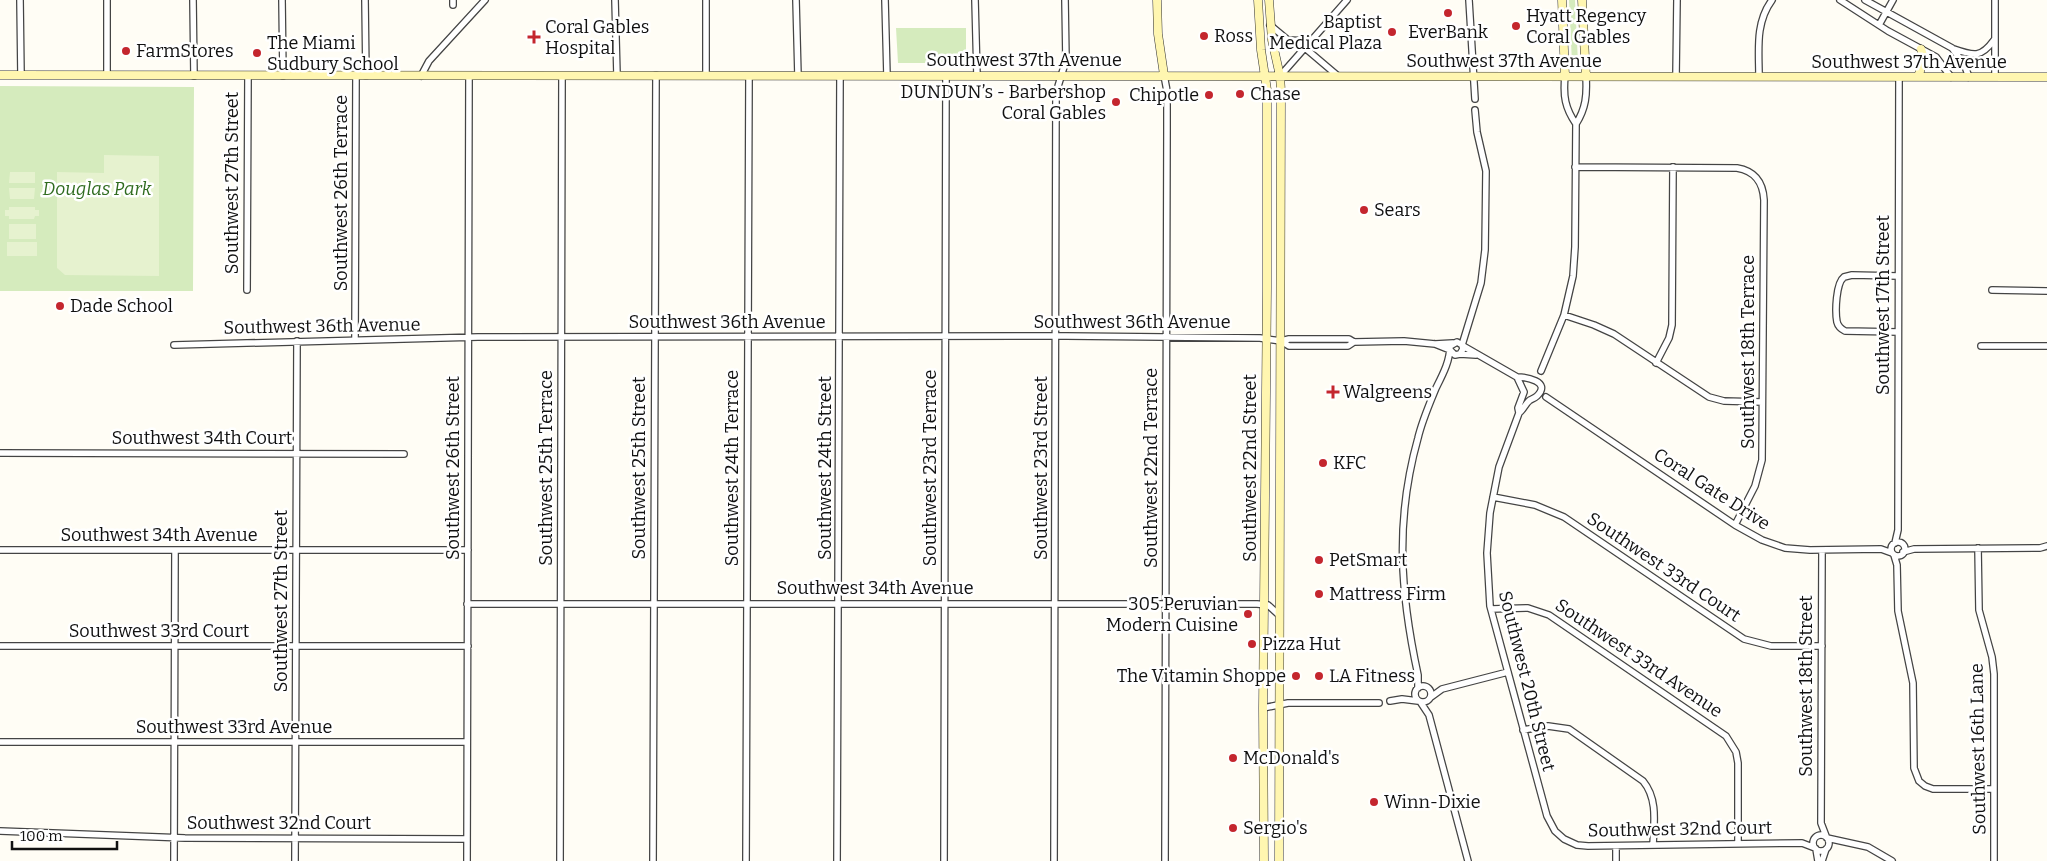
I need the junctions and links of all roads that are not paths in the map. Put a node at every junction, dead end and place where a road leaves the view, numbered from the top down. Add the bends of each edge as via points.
1 (20, 0) edge
2 (107, 0) edge
3 (193, 0) edge
4 (282, 0) edge
5 (365, 0) edge
6 (485, 0) edge
7 (615, 0) edge
8 (706, 0) edge
9 (796, 0) edge
10 (885, 0) edge
11 (975, 0) edge
12 (1065, 0) edge
13 (1157, 0) edge
14 (1258, 0) edge
15 (1268, 0) edge
16 (1347, 0) edge
17 (1469, 0) edge
18 (1562, 0) edge
19 (1582, 0) edge
20 (1676, 0) edge
21 (1772, 0) edge
22 (1840, 0) edge
23 (1865, 0) edge
24 (1893, 0) edge
25 (1995, 0) edge
26 (1886, 13) junction
27 (1270, 25) junction
28 (1879, 25) junction
29 (1994, 40) junction
30 (1309, 41) junction
31 (1305, 48) junction
32 (1952, 48) junction
33 (1920, 49) junction
34 (0, 75) edge
35 (20, 75) junction
36 (107, 75) junction
37 (469, 75) junction
38 (616, 75) junction
39 (656, 75) junction
40 (1164, 75) junction
41 (194, 76) junction
42 (248, 76) junction
43 (283, 76) junction
44 (356, 76) junction
45 (366, 76) junction
46 (421, 76) junction
47 (562, 76) junction
48 (706, 76) junction
49 (749, 76) junction
50 (798, 76) junction
51 (840, 76) junction
52 (887, 76) junction
53 (946, 76) junction
54 (977, 76) junction
55 (1062, 76) junction
56 (1265, 76) junction
57 (1280, 76) junction
58 (1338, 76) junction
59 (1473, 76) junction
60 (1564, 76) junction
61 (1586, 76) junction
62 (1676, 76) junction
63 (1759, 77) junction
64 (1899, 77) junction
65 (1918, 77) junction
66 (1950, 77) junction
67 (1968, 77) junction
68 (1994, 77) junction
69 (2047, 77) edge
70 (1475, 99) dead end
71 (1475, 110) dead end
72 (1576, 124) junction
73 (1673, 167) junction
74 (1575, 168) junction
75 (1898, 276) junction
76 (247, 290) dead end
77 (1992, 290) dead end
78 (2047, 291) edge
79 (1564, 315) junction
80 (1465, 331) junction
81 (1898, 332) junction
82 (562, 337) junction
83 (654, 337) junction
84 (748, 337) junction
85 (840, 337) junction
86 (946, 337) junction
87 (1056, 337) junction
88 (1166, 337) junction
89 (468, 338) junction
90 (1266, 339) junction
91 (355, 340) junction
92 (297, 341) junction
93 (1281, 341) junction
94 (1454, 342) junction
95 (1435, 344) junction
96 (174, 345) dead end
97 (1463, 345) junction
98 (1981, 346) dead end
99 (2047, 346) edge
100 (1451, 351) junction
101 (1459, 354) junction
102 (1476, 355) junction
103 (1656, 363) junction
104 (1447, 366) junction
105 (1541, 371) dead end
106 (1517, 377) junction
107 (1546, 397) dead end
108 (1762, 402) junction
109 (1519, 413) junction
110 (0, 453) edge
111 (297, 453) junction
112 (404, 454) dead end
113 (1493, 497) junction
114 (1735, 525) junction
115 (1898, 532) junction
116 (1894, 543) junction
117 (2047, 546) edge
118 (1978, 548) junction
119 (2040, 548) junction
120 (1881, 549) junction
121 (1903, 549) junction
122 (0, 550) edge
123 (176, 550) junction
124 (296, 550) junction
125 (468, 550) junction
126 (1822, 550) junction
127 (2047, 552) edge
128 (1893, 554) junction
129 (1897, 565) junction
130 (839, 603) junction
131 (945, 603) junction
132 (1056, 603) junction
133 (467, 604) junction
134 (560, 604) junction
135 (654, 604) junction
136 (747, 604) junction
137 (1166, 604) junction
138 (1264, 604) junction
139 (1491, 609) junction
140 (1280, 615) junction
141 (0, 646) edge
142 (175, 646) junction
143 (295, 646) junction
144 (468, 646) junction
145 (1822, 646) junction
146 (1508, 672) junction
147 (1418, 675) junction
148 (1428, 688) junction
149 (1442, 689) junction
150 (1417, 690) junction
151 (1430, 698) junction
152 (1402, 700) junction
153 (1390, 701) dead end
154 (1420, 702) junction
155 (1279, 703) junction
156 (1378, 703) dead end
157 (1263, 708) junction
158 (1428, 713) junction
159 (1523, 730) junction
160 (0, 742) edge
161 (175, 742) junction
162 (295, 742) junction
163 (467, 742) junction
164 (1263, 776) junction
165 (1279, 781) junction
166 (1994, 790) junction
167 (1821, 823) junction
168 (0, 831) edge
169 (1559, 836) joint
170 (1815, 837) junction
171 (1826, 837) junction
172 (174, 838) junction
173 (295, 838) junction
174 (467, 838) junction
175 (1843, 842) junction
176 (1802, 843) junction
177 (1738, 844) junction
178 (1653, 845) junction
179 (1616, 846) junction
180 (1816, 848) junction
181 (1826, 848) junction
182 (174, 861) edge
183 (295, 861) edge
184 (467, 861) edge
185 (560, 861) edge
186 (653, 861) edge
187 (746, 861) edge
188 (837, 861) edge
189 (944, 861) edge
190 (1054, 861) edge
191 (1165, 861) edge
192 (1264, 861) edge
193 (1279, 861) edge
194 (1468, 861) edge
195 (1616, 861) edge
196 (1818, 861) edge
197 (1822, 861) edge
198 (1892, 861) edge
199 (1994, 861) edge

1 - 35 street
2 - 36 street
3 - 41 street
4 - 43 street
5 - 45 street, Southwest 26th Terrace
6 - 46 street via 428,61
7 - 38 street
8 - 48 street
9 - 50 street
10 - 52 street
11 - 54 street
12 - 55 street, Southwest 23rd Street via 1066,56
13 - 40 main road
14 - 56 main road, Southwest 22nd Street
15 - 27 main road, Southwest 22nd Street
16 - 30 street
17 - 59 street
18 - 60 main road
19 - 61 main road
20 - 62 street
21 - 63 street via 1760,23
22 - 28 street
23 - 26 street
24 - 26 street
25 - 29 street
26 - 28 street
26 - 32 street
27 - 30 street via 1288,40
27 - 57 main road, Southwest 22nd Street
28 - 33 street
29 - 32 street via 1978,55
29 - 68 street
30 - 31 street
31 - 57 street
31 - 58 street
32 - 67 street via 1964,64
33 - 65 main road via 1924,59
33 - 66 street via 1939,60
34 - 35 main road, Southwest 37th Avenue
35 - 36 main road, Southwest 37th Avenue
36 - 41 main road, Southwest 37th Avenue
37 - 46 main road, Southwest 37th Avenue
37 - 47 main road, Southwest 37th Avenue
37 - 89 street, Southwest 26th Street
38 - 39 main road, Southwest 37th Avenue
38 - 47 main road, Southwest 37th Avenue
39 - 48 main road, Southwest 37th Avenue
39 - 83 street, Southwest 25th Street
40 - 55 main road, Southwest 37th Avenue
40 - 56 main road, Southwest 37th Avenue
40 - 88 street, Southwest 22nd Terrace via 1167,91
41 - 42 main road, Southwest 37th Avenue
42 - 43 main road, Southwest 37th Avenue
42 - 76 street, Southwest 27th Street
43 - 44 main road, Southwest 37th Avenue
44 - 45 main road, Southwest 37th Avenue
44 - 91 street, Southwest 26th Terrace
45 - 46 main road, Southwest 37th Avenue
47 - 82 street, Southwest 25th Terrace
48 - 49 main road, Southwest 37th Avenue
49 - 50 main road, Southwest 37th Avenue
49 - 84 street, Southwest 24th Terrace
50 - 51 main road, Southwest 37th Avenue
51 - 52 main road, Southwest 37th Avenue
51 - 85 street, Southwest 24th Street
52 - 53 main road, Southwest 37th Avenue
53 - 54 main road, Southwest 37th Avenue
53 - 86 street, Southwest 23rd Terrace
54 - 55 main road, Southwest 37th Avenue
55 - 87 street, Southwest 23rd Street via 1056,93
56 - 57 main road, Southwest 37th Avenue
56 - 90 main road, Southwest 22nd Street
57 - 58 main road, Southwest 37th Avenue
57 - 93 main road, Southwest 22nd Street
58 - 59 main road, Southwest 37th Avenue
59 - 60 main road, Southwest 37th Avenue
59 - 70 street
60 - 61 main road, Southwest 37th Avenue
60 - 72 street via 1564,100
61 - 62 main road, Southwest 37th Avenue
61 - 72 street via 1585,106
62 - 63 main road, Southwest 37th Avenue
63 - 64 main road, Southwest 37th Avenue
64 - 65 main road, Southwest 37th Avenue
64 - 75 street, Southwest 17th Street
65 - 66 main road, Southwest 37th Avenue
66 - 67 main road, Southwest 37th Avenue
67 - 68 main road, Southwest 37th Avenue
68 - 69 main road, Southwest 37th Avenue
71 - 80 street via 1486,171 1485,250 1481,283
72 - 74 street
73 - 74 street
73 - 103 street via 1672,325
73 - 108 street, Southwest 18th Terrace via 1737,168 1748,171 1761,184 1764,200
74 - 79 street via 1575,256
75 - 81 street, Southwest 17th Street
75 - 81 street via 1852,275 1841,280 1837,320 1840,328 1847,331
77 - 78 street
79 - 103 street via 1607,330
79 - 105 street
80 - 94 street
80 - 97 street
81 - 115 street, Southwest 17th Street
82 - 83 street, Southwest 36th Avenue
82 - 89 street, Southwest 36th Avenue
82 - 134 street, Southwest 25th Terrace
83 - 84 street, Southwest 36th Avenue
83 - 135 street, Southwest 25th Street
84 - 85 street, Southwest 36th Avenue
84 - 136 street, Southwest 24th Terrace
85 - 86 street, Southwest 36th Avenue
85 - 130 street, Southwest 24th Street
86 - 87 street, Southwest 36th Avenue
86 - 131 street, Southwest 23rd Terrace
87 - 88 street, Southwest 36th Avenue
87 - 132 street, Southwest 23rd Street
88 - 90 street, Southwest 36th Avenue
88 - 137 street, Southwest 22nd Terrace
89 - 91 street, Southwest 36th Avenue
89 - 125 street, Southwest 26th Street
90 - 93 street, Southwest 36th Avenue
90 - 138 main road, Southwest 22nd Street
91 - 92 street, Southwest 36th Avenue
92 - 96 street, Southwest 36th Avenue
92 - 111 street, Southwest 27th Street
93 - 95 street via 1289,346 1348,346 1354,342
93 - 140 main road, Southwest 22nd Street
94 - 95 street
94 - 97 street
94 - 100 street
95 - 100 street
97 - 101 street
97 - 102 street
98 - 99 street
100 - 101 street
100 - 104 street
101 - 102 street
101 - 104 street
102 - 106 street
103 - 108 street via 1714,399
104 - 147 street via 1418,436 1403,519 1403,592
106 - 109 street, Southwest 20th Street via 1524,395
106 - 109 street, Southwest 20th Street via 1534,379 1540,386 1537,396
107 - 114 street, Coral Gate Drive
108 - 114 street, Southwest 18th Terrace via 1760,471
109 - 113 street, Southwest 20th Street via 1505,448
110 - 111 street, Southwest 34th Court
111 - 112 street, Southwest 34th Court
111 - 124 street, Southwest 27th Street
113 - 139 street, Southwest 20th Street via 1487,547
113 - 145 street, Southwest 33rd Court via 1535,505 1558,514 1744,639 1764,645
114 - 126 street, Coral Gate Drive via 1779,547
115 - 116 street, Southwest 17th Street
115 - 121 street, Southwest 17th Street
116 - 120 street, Coral Gate Drive
116 - 121 street
116 - 128 street, Southwest 17th Street via 1891,548
117 - 119 street
118 - 119 street
118 - 121 street
118 - 166 street, Southwest 16th Lane via 1980,618 1994,674
119 - 127 street
120 - 126 street, Coral Gate Drive
120 - 128 street, Coral Gate Drive
121 - 128 street
121 - 129 street
122 - 123 street, Southwest 34th Avenue
123 - 124 street, Southwest 34th Avenue
123 - 142 street
124 - 125 street, Southwest 34th Avenue
124 - 143 street, Southwest 27th Street
125 - 133 street, Southwest 26th Street
126 - 145 street, Southwest 18th Street
128 - 129 street
129 - 166 street via 1898,611 1913,683 1915,773 1919,781 1933,789
130 - 131 street, Southwest 34th Avenue
130 - 136 street, Southwest 34th Avenue
130 - 188 street, Southwest 24th Street
131 - 132 street, Southwest 34th Avenue
131 - 189 street, Southwest 23rd Terrace
132 - 137 street, Southwest 34th Avenue
132 - 190 street, Southwest 23rd Street
133 - 134 street, Southwest 34th Avenue
133 - 144 street, Southwest 26th Street
134 - 135 street, Southwest 34th Avenue
134 - 185 street, Southwest 25th Terrace
135 - 136 street, Southwest 34th Avenue
135 - 186 street, Southwest 25th Street
136 - 187 street, Southwest 24th Terrace
137 - 138 street, Southwest 34th Avenue
137 - 191 street, Southwest 22nd Terrace
138 - 140 street
138 - 157 main road, Southwest 22nd Street
139 - 146 street, Southwest 20th Street
139 - 177 street, Southwest 33rd Avenue via 1528,608 1548,615 1726,736 1738,763
140 - 155 main road, Southwest 22nd Street
141 - 142 street, Southwest 33rd Court
142 - 143 street, Southwest 33rd Court
142 - 161 street
143 - 144 street, Southwest 33rd Court
143 - 162 street, Southwest 27th Street
144 - 163 street, Southwest 26th Street
145 - 167 street, Southwest 18th Street
146 - 149 street
146 - 159 street, Southwest 20th Street
147 - 148 street
147 - 150 street
148 - 149 street
148 - 150 street
148 - 151 street
149 - 151 street
150 - 152 street
150 - 154 street via 1415,697
151 - 154 street
151 - 158 street
152 - 153 street
152 - 154 street
154 - 158 street
155 - 156 street
155 - 157 street
155 - 165 main road, Southwest 22nd Street
157 - 164 main road, Southwest 22nd Street
158 - 194 street
159 - 169 street, Southwest 20th Street via 1545,811
159 - 178 street via 1548,726 1570,729 1643,781 1654,803
160 - 161 street, Southwest 33rd Avenue
161 - 162 street, Southwest 33rd Avenue
161 - 172 street
162 - 163 street, Southwest 33rd Avenue
162 - 173 street, Southwest 27th Street
163 - 174 street, Southwest 26th Street
164 - 165 main road
164 - 192 main road, Southwest 22nd Street
165 - 193 main road, Southwest 22nd Street
166 - 199 street, Southwest 16th Lane
167 - 170 street, Southwest 18th Street
167 - 171 street, Southwest 18th Street
168 - 172 street, Southwest 32nd Court
169 - 179 street, Southwest 32nd Court via 1576,845
170 - 171 street
170 - 176 street, Southwest 32nd Court
170 - 180 street via 1813,843
171 - 175 street
171 - 181 street via 1829,843
172 - 173 street, Southwest 32nd Court
172 - 182 street
173 - 174 street, Southwest 32nd Court
173 - 183 street, Southwest 27th Street
174 - 184 street, Southwest 26th Street
175 - 181 street
175 - 198 street via 1868,846
176 - 177 street, Southwest 32nd Court
176 - 180 street, Southwest 32nd Court
177 - 178 street, Southwest 32nd Court
178 - 179 street, Southwest 32nd Court
179 - 195 street
180 - 181 street
180 - 196 street
181 - 197 street

